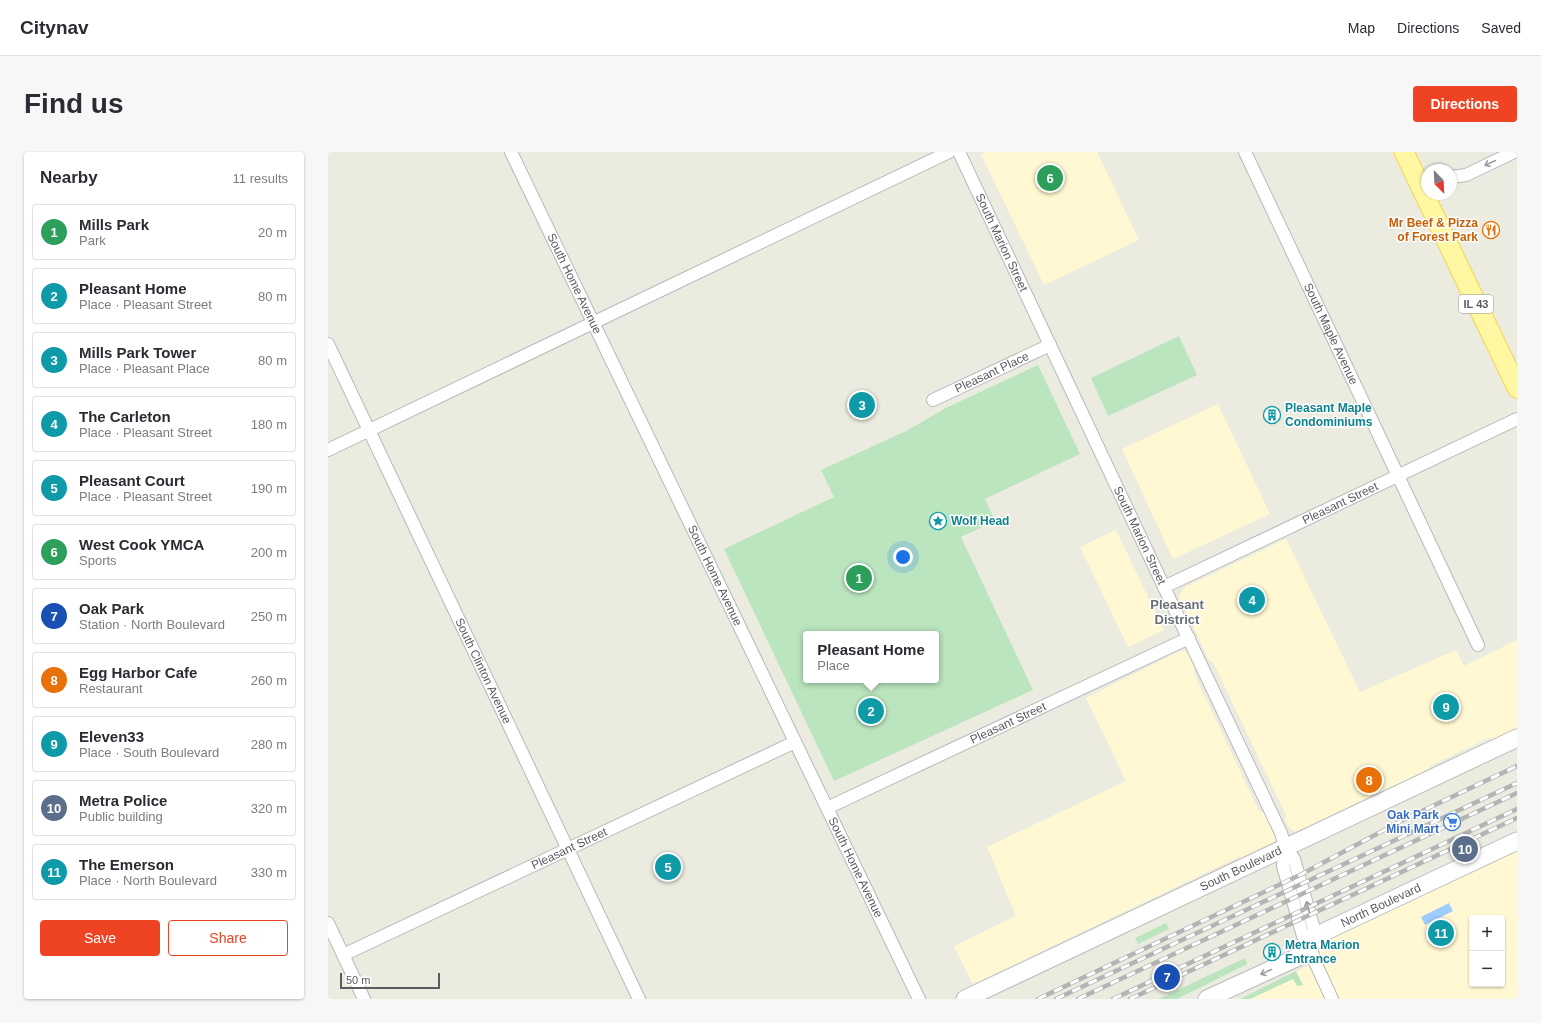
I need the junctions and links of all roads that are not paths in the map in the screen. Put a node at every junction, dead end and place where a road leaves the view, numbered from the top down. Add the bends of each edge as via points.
1 (511, 152) edge
2 (949, 152) edge
3 (959, 152) edge
4 (1245, 152) edge
5 (1404, 152) edge
6 (1514, 152) edge
7 (1457, 176) edge
8 (1421, 179) edge
9 (1431, 200) edge
10 (593, 323) junction
11 (328, 344) edge
12 (1050, 345) junction
13 (1517, 388) edge
14 (933, 400) dead end
15 (1517, 419) edge
16 (369, 430) junction
17 (328, 450) edge
18 (1398, 476) junction
19 (1164, 587) junction
20 (1189, 638) junction
21 (1478, 646) dead end
22 (1517, 738) edge
23 (796, 742) junction
24 (827, 808) junction
25 (1517, 841) edge
26 (1285, 847) junction
27 (568, 848) junction
28 (328, 923) edge
29 (1310, 945) junction
30 (343, 955) junction
31 (364, 999) edge
32 (639, 999) edge
33 (919, 999) edge
34 (965, 999) edge
35 (1207, 999) edge
36 (1332, 999) edge

1 - 10 street, South Home Avenue
2 - 10 street
3 - 12 street, South Marion Street
4 - 18 street, South Maple Avenue
5 - 8 main road, IL 43
6 -> 7 street via 1466,175
9 - 13 main road, IL 43
10 - 16 street
10 - 23 street, South Home Avenue
11 - 16 street, South Clinton Avenue
12 - 14 street, Pleasant Place
12 - 19 street, South Marion Street
15 - 18 street, Pleasant Street
16 - 17 street
16 - 27 street, South Clinton Avenue
18 - 19 street, Pleasant Street
18 - 21 street, South Maple Avenue
19 - 20 street, South Marion Street
20 - 24 street, Pleasant Street
20 - 26 street, South Marion Street via 1282,833
22 - 26 street, South Boulevard
23 - 24 street, South Home Avenue
23 - 27 street, Pleasant Street
24 - 33 street, South Home Avenue
25 - 29 street, North Boulevard via 1324,932
26 - 29 street, South Marion Street via 1294,860 1314,929
26 - 34 street, South Boulevard
27 - 30 street, Pleasant Street
27 - 32 street, South Clinton Avenue
28 - 30 street
29 -> 35 street, North Boulevard via 1298,957
29 - 36 street
30 - 31 street

